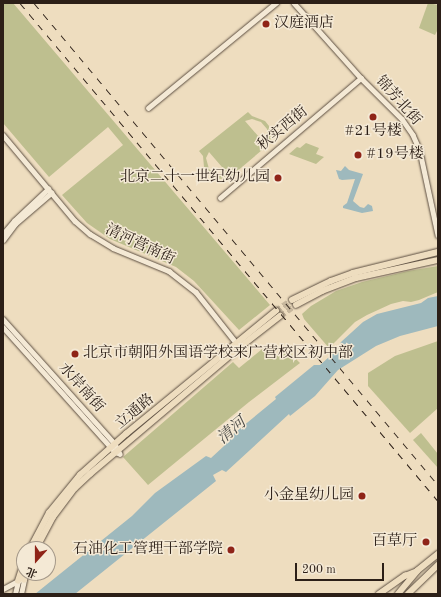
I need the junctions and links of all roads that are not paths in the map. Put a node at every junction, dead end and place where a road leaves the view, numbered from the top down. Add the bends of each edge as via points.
1 (276, 3) edge
2 (294, 3) edge
3 (361, 78) junction
4 (148, 108) dead end
5 (3, 135) edge
6 (50, 191) junction
7 (220, 198) dead end
8 (3, 234) edge
9 (438, 234) edge
10 (3, 240) edge
11 (438, 252) edge
12 (438, 260) edge
13 (349, 271) dead end
14 (340, 278) junction
15 (292, 300) tunnel mouth
16 (296, 305) tunnel mouth
17 (3, 318) edge
18 (3, 327) edge
19 (234, 340) dead end
20 (190, 389) junction
21 (184, 400) dead end
22 (161, 405) junction
23 (153, 407) dead end
24 (115, 448) junction
25 (46, 511) dead end
26 (40, 529) junction
27 (34, 541) edge
28 (39, 541) edge
29 (438, 554) edge
30 (438, 565) edge
31 (417, 571) junction
32 (19, 581) edge
33 (21, 581) edge
34 (3, 589) edge
35 (18, 593) edge
36 (379, 594) edge
37 (398, 594) edge
38 (408, 594) edge

1 - 4 street
2 - 3 street, 锦芳北街
3 - 7 street, 秋实西街
3 - 9 street, 锦芳北街 via 402,119 413,135 420,151
5 - 6 street, 清河营南街
6 - 8 street via 14,221
6 - 10 street
6 - 19 street, 清河营南街 via 75,221 97,239 169,271 196,292
11 - 14 main road
12 - 16 main road via 356,278 322,291
13 - 14 main road
14 - 15 main road
17 - 24 street, 水岸南街
18 - 24 street, 水岸南街
20 - 21 main road
20 - 22 main road, 立通路 via 278,314
20 - 24 main road, 立通路
22 - 23 main road
22 - 24 main road, 立通路
24 - 26 main road, 立通路 via 69,487
24 - 28 main road, 立通路 via 62,503
25 - 26 main road
26 - 27 main road, 立通路
29 - 31 main road
30 - 38 main road
31 - 36 main road
31 - 37 main road
32 - 34 street
33 - 35 main road

